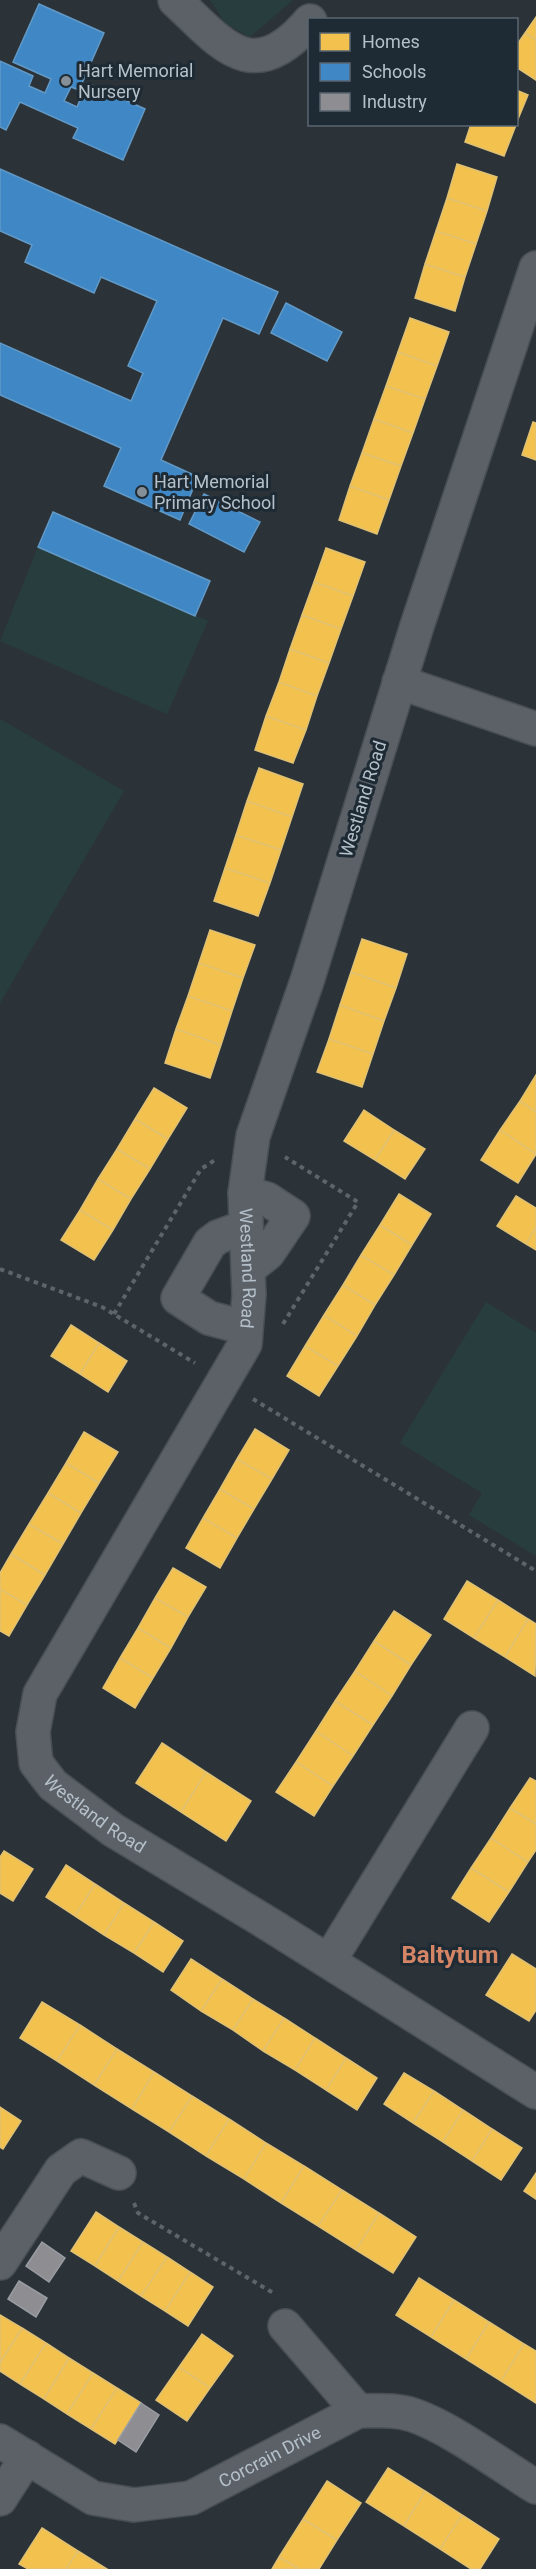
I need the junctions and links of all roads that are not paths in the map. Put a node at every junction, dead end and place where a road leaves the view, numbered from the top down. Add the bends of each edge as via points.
1 (175, 0) edge
2 (326, 0) edge
3 (312, 18) edge
4 (308, 22) edge
5 (536, 268) edge
6 (399, 682) junction
7 (536, 729) edge
8 (245, 1193) junction
9 (245, 1227) junction
10 (248, 1269) junction
11 (246, 1328) junction
12 (472, 1728) dead end
13 (329, 1961) junction
14 (536, 2092) edge
15 (119, 2173) road end
16 (1, 2258) edge
17 (285, 2326) road end
18 (358, 2411) junction
19 (13, 2449) edge
20 (536, 2487) edge
21 (0, 2499) edge

1 - 4 street via 215,39 237,53 267,56
2 - 3 street
5 - 6 street, Westland Road
6 - 7 street
6 - 8 street, Westland Road via 307,981 253,1136
8 - 9 street, Westland Road
8 - 10 street via 267,1199 293,1216 268,1253
9 - 10 street, Westland Road
9 - 11 street via 210,1243 178,1298 209,1318
10 - 11 street, Westland Road
11 - 13 street, Westland Road via 245,1344 40,1694 33,1732 36,1763 53,1785 113,1830
12 - 13 street
13 - 14 street, Westland Road
15 - 16 street via 81,2156 61,2170
17 - 18 street
18 - 19 street, Corcrain Drive via 191,2498 134,2505 93,2498
18 - 20 street, Corcrain Drive via 411,2414
19 - 21 street

